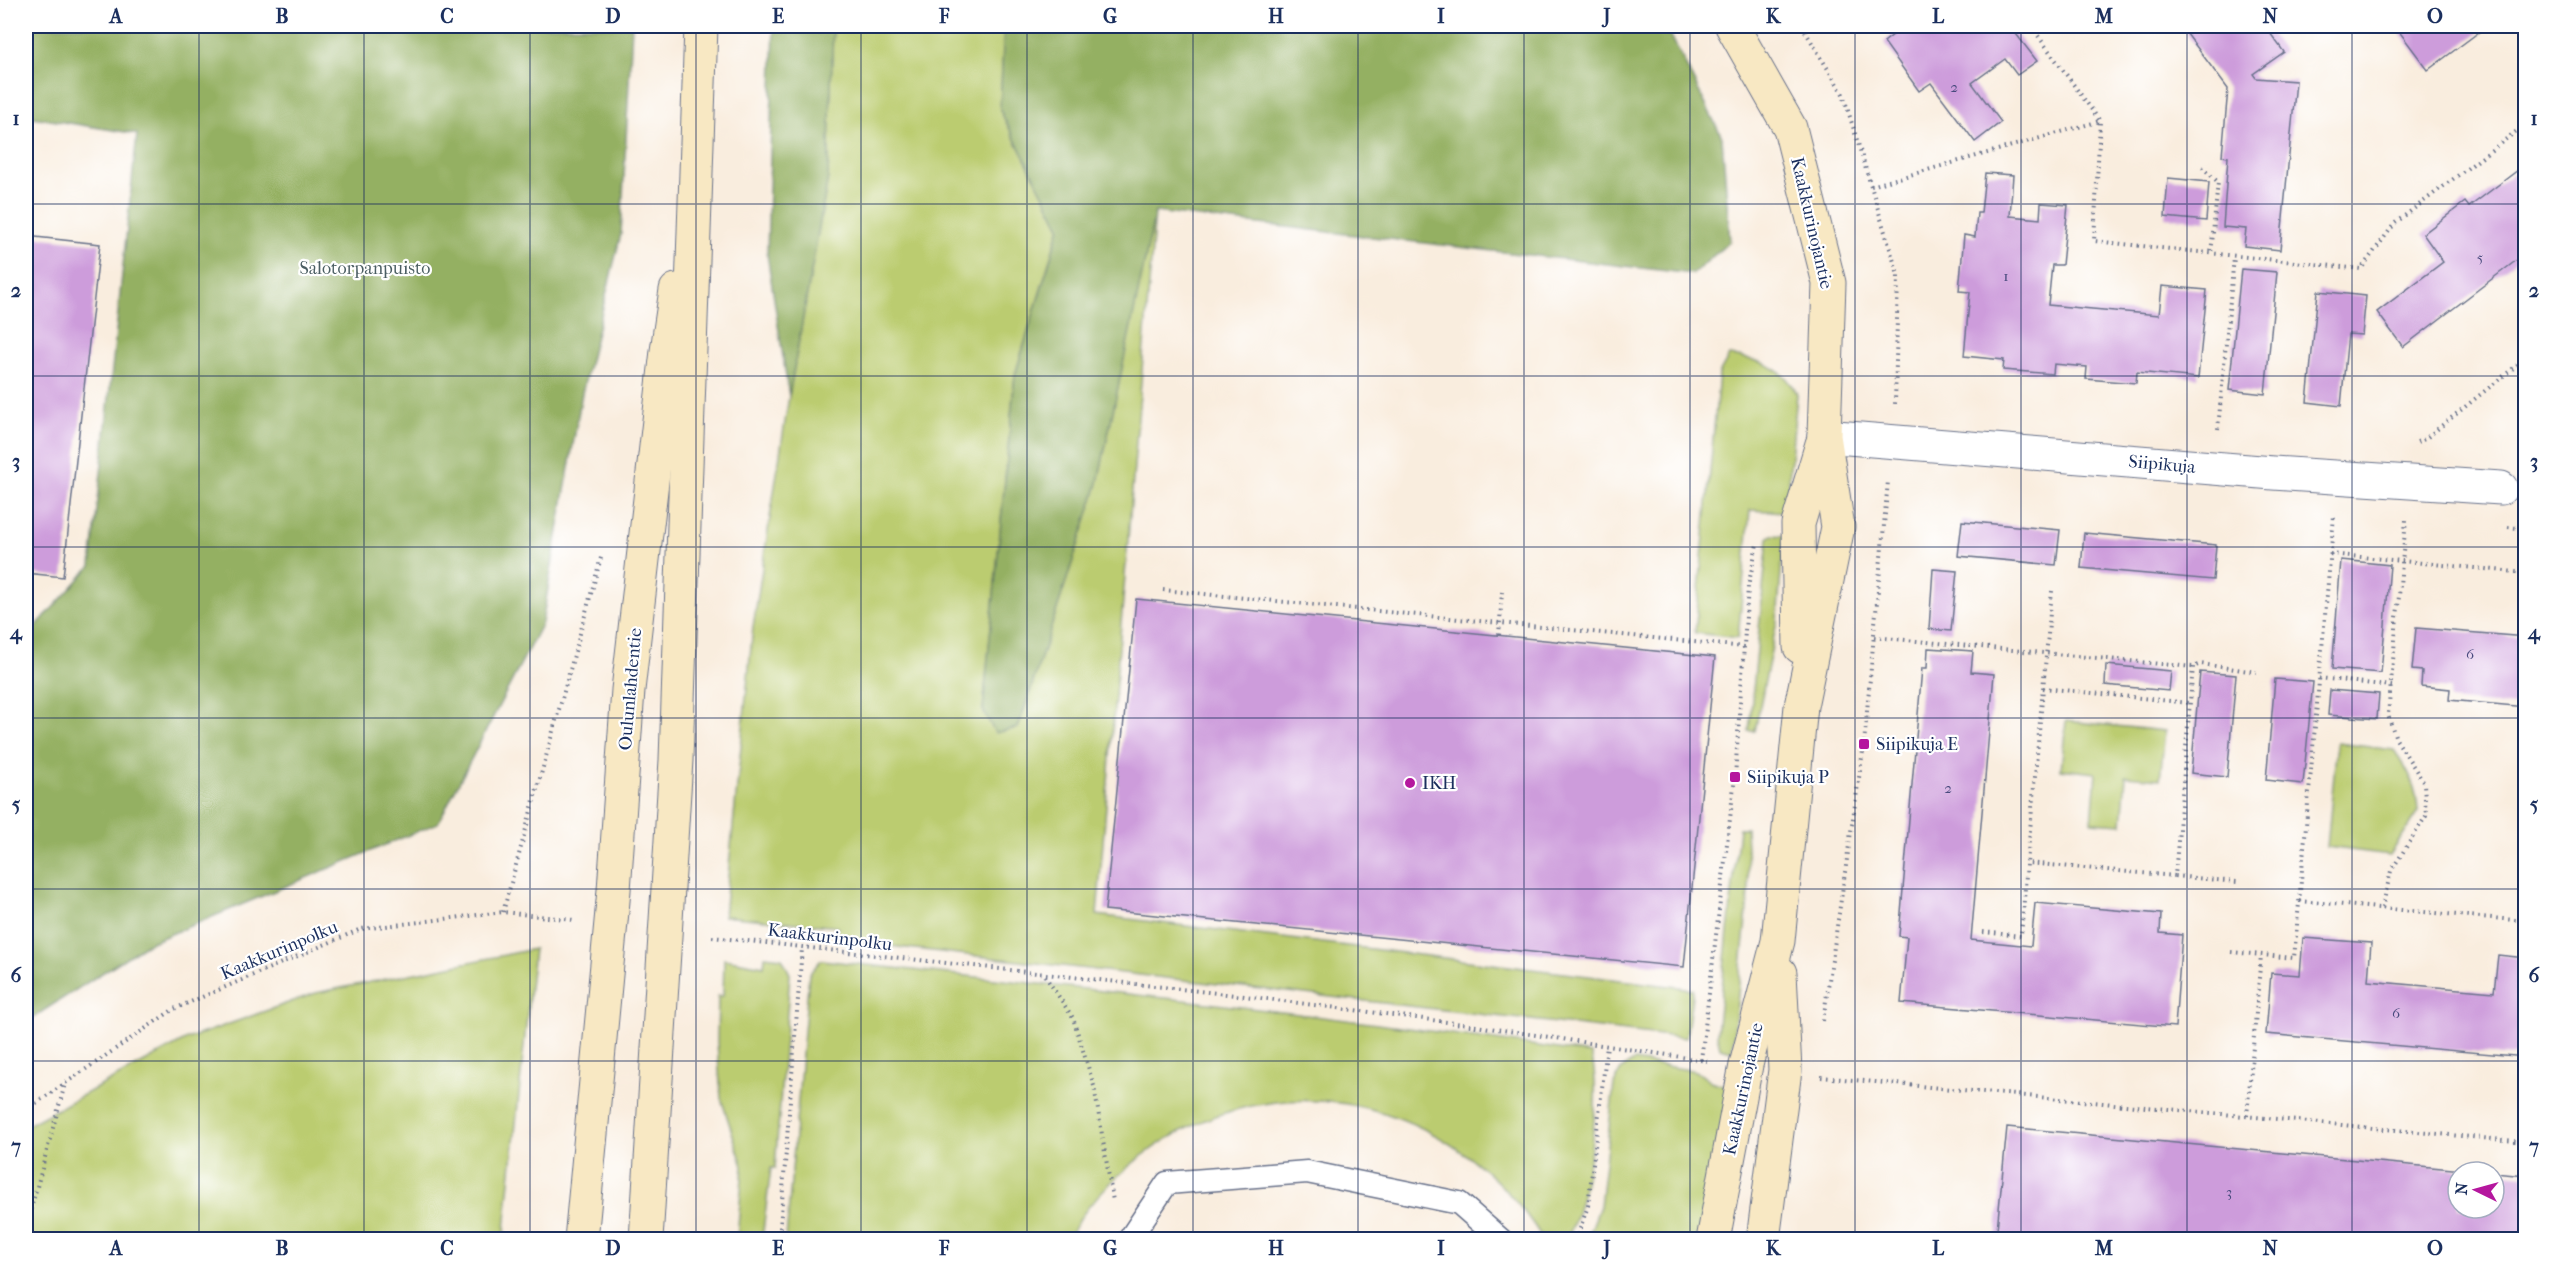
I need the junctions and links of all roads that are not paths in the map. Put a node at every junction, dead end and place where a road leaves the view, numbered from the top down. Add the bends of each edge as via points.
1 (701, 26) edge
2 (1732, 26) edge
3 (699, 140) junction
4 (1824, 436) junction
5 (2501, 488) dead end
6 (1802, 706) junction
7 (1778, 940) junction
8 (581, 1239) edge
9 (646, 1239) edge
10 (1128, 1239) edge
11 (1501, 1239) edge
12 (1713, 1239) edge
13 (1763, 1239) edge

1 - 3 main road, Oulunlahdentie
2 - 4 main road, Kaakkurinojantie via 1790,128 1829,283
3 - 8 main road, Oulunlahdentie via 667,351 628,690 614,890
3 - 9 main road, Oulunlahdentie via 676,760
4 - 5 street, Siipikuja
4 - 6 main road, Kaakkurinojantie via 1798,524
4 - 6 main road, Kaakkurinojantie via 1838,527
6 - 7 main road, Kaakkurinojantie
7 - 12 main road, Kaakkurinojantie via 1746,1065
7 - 13 main road, Kaakkurinojantie via 1785,1070
10 - 11 lane via 1167,1183 1307,1172 1459,1203

